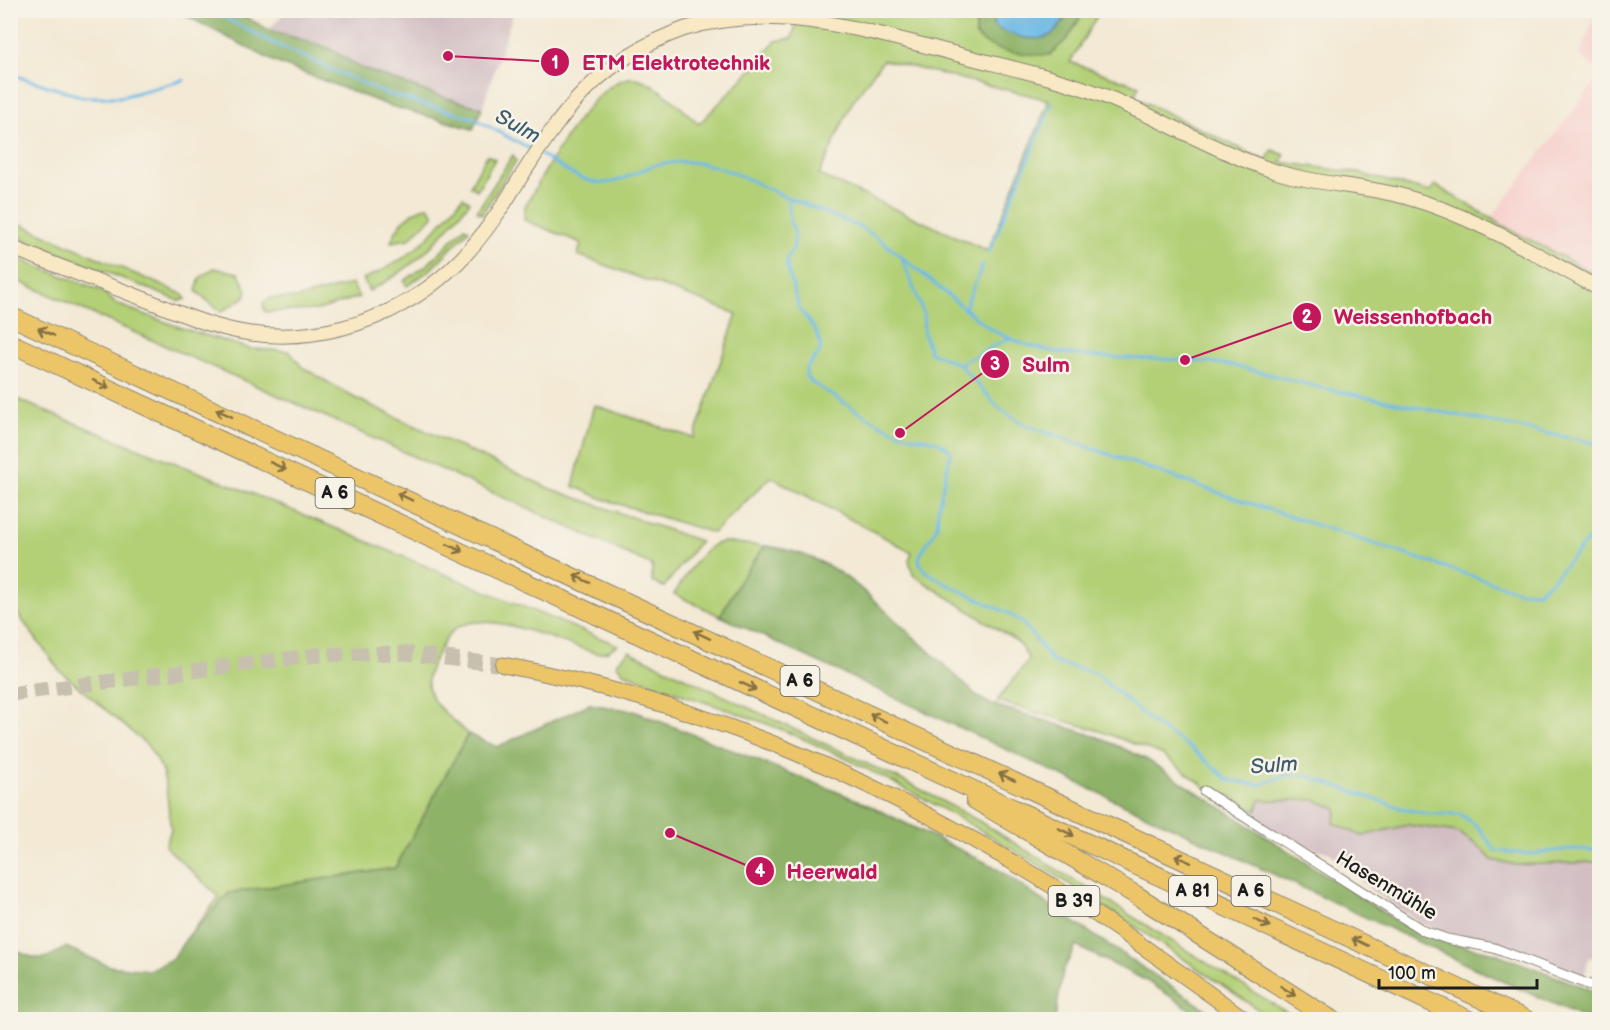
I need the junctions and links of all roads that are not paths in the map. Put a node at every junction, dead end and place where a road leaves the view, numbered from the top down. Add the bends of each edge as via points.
1 (711, 16) edge
2 (10, 247) edge
3 (1599, 289) edge
4 (10, 315) edge
5 (10, 343) edge
6 (503, 665) tunnel mouth
7 (917, 764) junction
8 (1204, 791) dead end
9 (1599, 989) edge
10 (1246, 1020) edge
11 (1332, 1020) edge
12 (1469, 1020) edge
13 (1527, 1020) edge

1 - 2 street via 646,44 607,69 577,97 542,143 491,224 456,265 405,303 377,316 298,336 222,328
1 - 3 street via 811,19 1055,80 1116,101 1279,172 1384,192 1440,208
13 -> 4 highway, A 6
5 -> 7 highway, A 6
6 - 10 main road, B 39 via 640,695 751,734 843,773 942,822 1037,877
7 -> 11 highway, A 6 via 1136,895
7 -> 12 highway, A 81
8 - 9 street, Hasenmühle via 1424,931 1494,948

